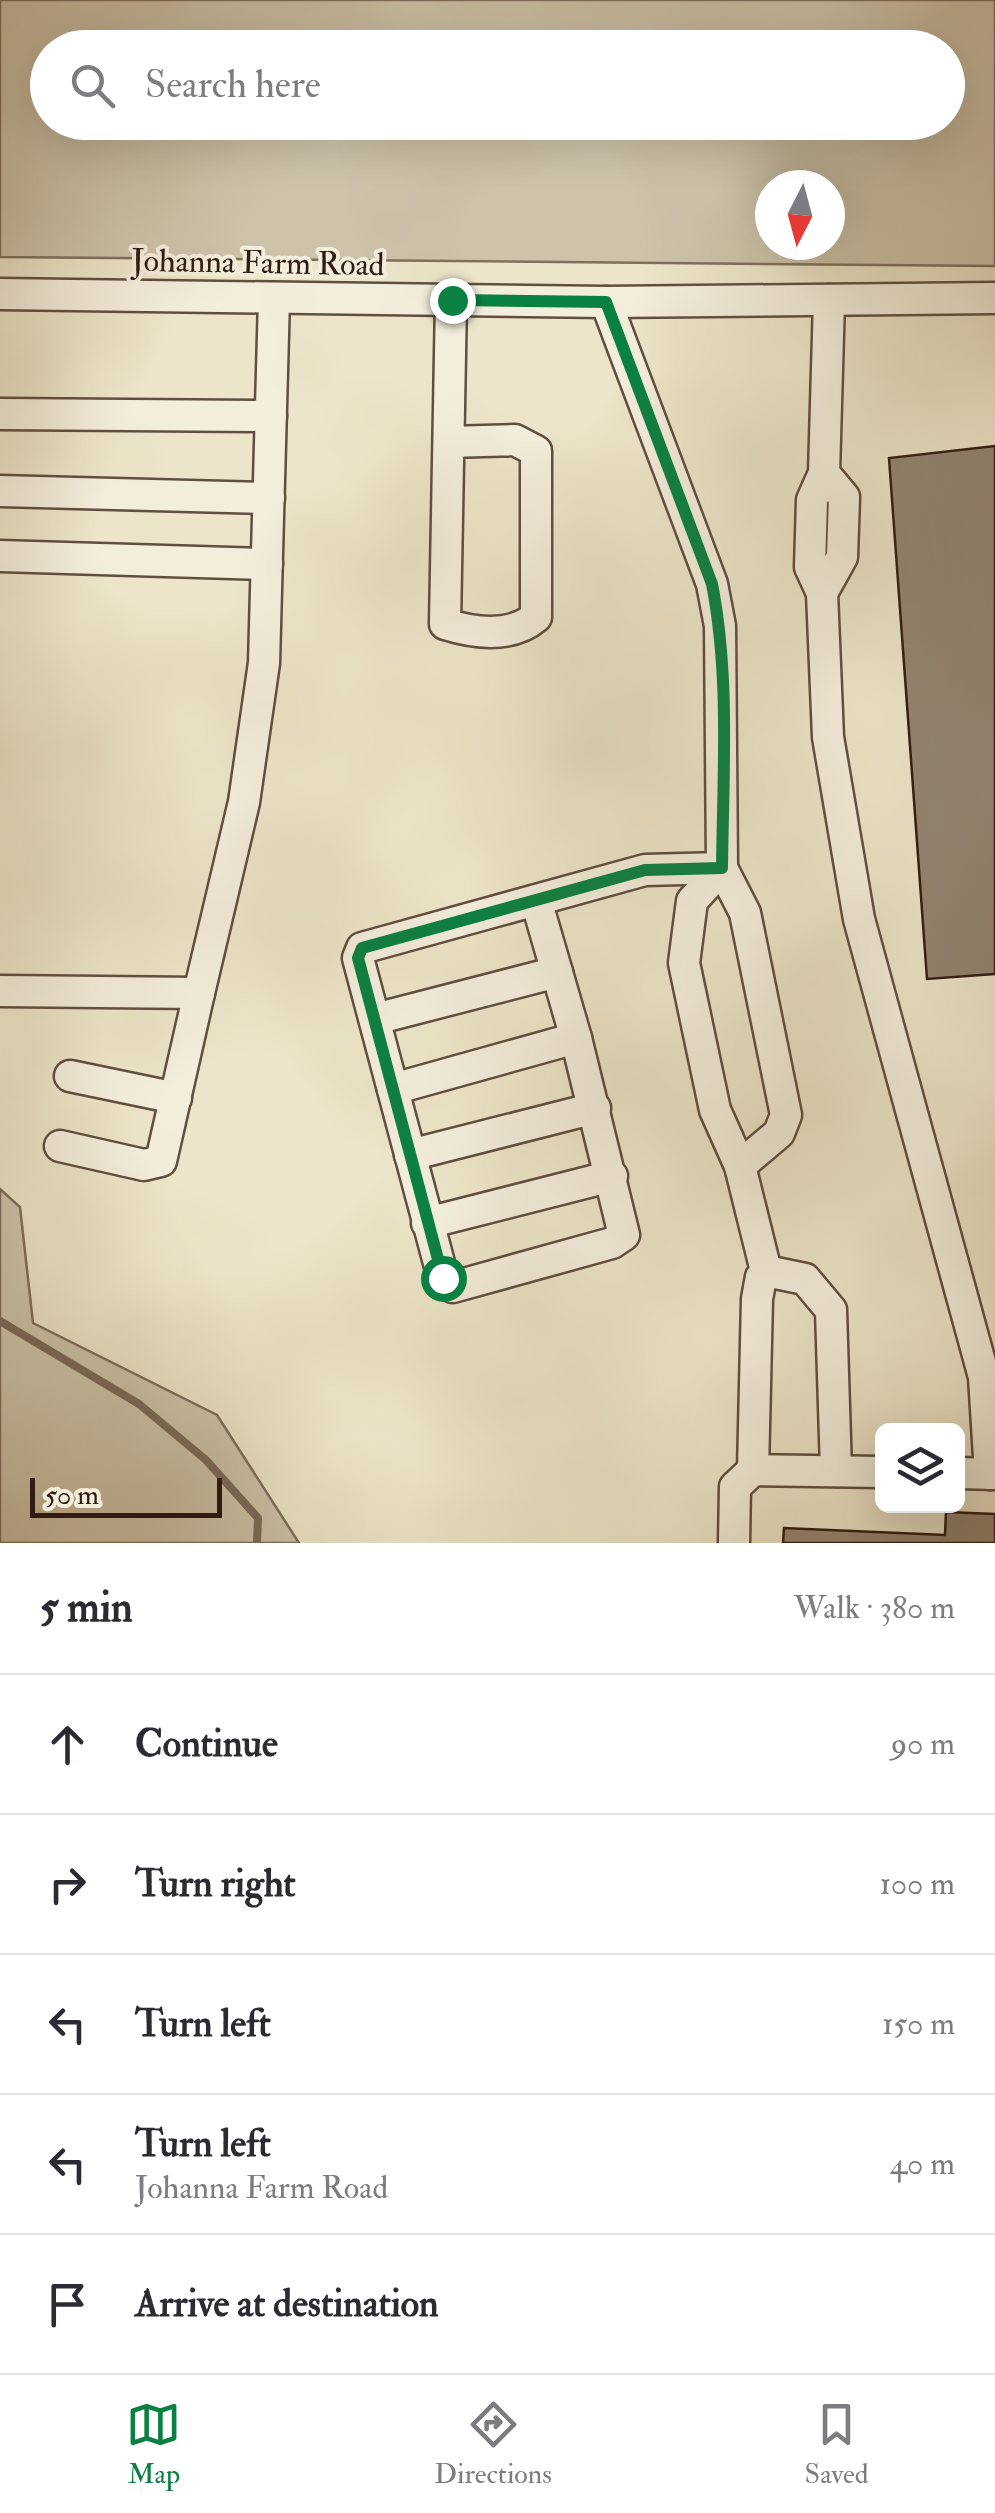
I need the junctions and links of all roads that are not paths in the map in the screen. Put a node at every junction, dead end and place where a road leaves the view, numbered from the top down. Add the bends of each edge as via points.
1 (0, 294) edge
2 (274, 298) junction
3 (995, 298) edge
4 (452, 300) junction
5 (829, 300) junction
6 (606, 302) junction
7 (0, 414) edge
8 (271, 416) junction
9 (449, 442) junction
10 (0, 491) edge
11 (269, 498) junction
12 (0, 556) edge
13 (267, 564) junction
14 (722, 868) junction
15 (536, 900) junction
16 (557, 972) junction
17 (0, 991) edge
18 (199, 993) junction
19 (374, 1019) junction
20 (576, 1038) junction
21 (70, 1076) dead end
22 (393, 1089) junction
23 (176, 1098) junction
24 (594, 1108) junction
25 (60, 1146) dead end
26 (410, 1155) junction
27 (740, 1166) junction
28 (612, 1176) junction
29 (427, 1222) junction
30 (766, 1271) junction
31 (753, 1470) junction
32 (836, 1471) junction
33 (875, 1472) edge
34 (965, 1473) edge
35 (992, 1474) edge
36 (734, 1543) edge

1 - 2 street, Johanna Farm Road
2 - 4 street, Johanna Farm Road
2 - 8 street
3 - 5 street, Johanna Farm Road
4 - 6 street, Johanna Farm Road
4 - 9 street
5 - 6 street, Johanna Farm Road
5 - 35 street via 824,473 812,500 810,567 822,593 828,737 859,919 984,1377
6 - 14 street via 712,584 720,626
7 - 8 street
8 - 11 street
9 - 9 street via 445,624 470,632 522,629 536,616 536,451 515,440
10 - 11 street
11 - 13 street
12 - 13 street
13 - 18 street via 264,663 244,802
14 - 15 street via 645,870
14 - 27 street via 692,901 684,963 715,1110
14 - 27 street via 746,913 786,1114 779,1133
15 - 16 street
15 - 19 street via 362,948 358,958
16 - 19 street
16 - 20 street
17 - 18 street
18 - 23 street
19 - 22 street
20 - 22 street
20 - 24 street
21 - 23 street
22 - 26 street
23 - 25 street via 161,1161 154,1166
24 - 26 street
24 - 28 street
26 - 29 street
27 - 30 street
28 - 29 street
28 - 29 street via 624,1235 453,1286 443,1278
30 - 31 street via 756,1300
30 - 32 street via 805,1279 830,1310
31 - 32 street
31 - 36 street via 735,1486
32 - 33 street
34 - 35 street

